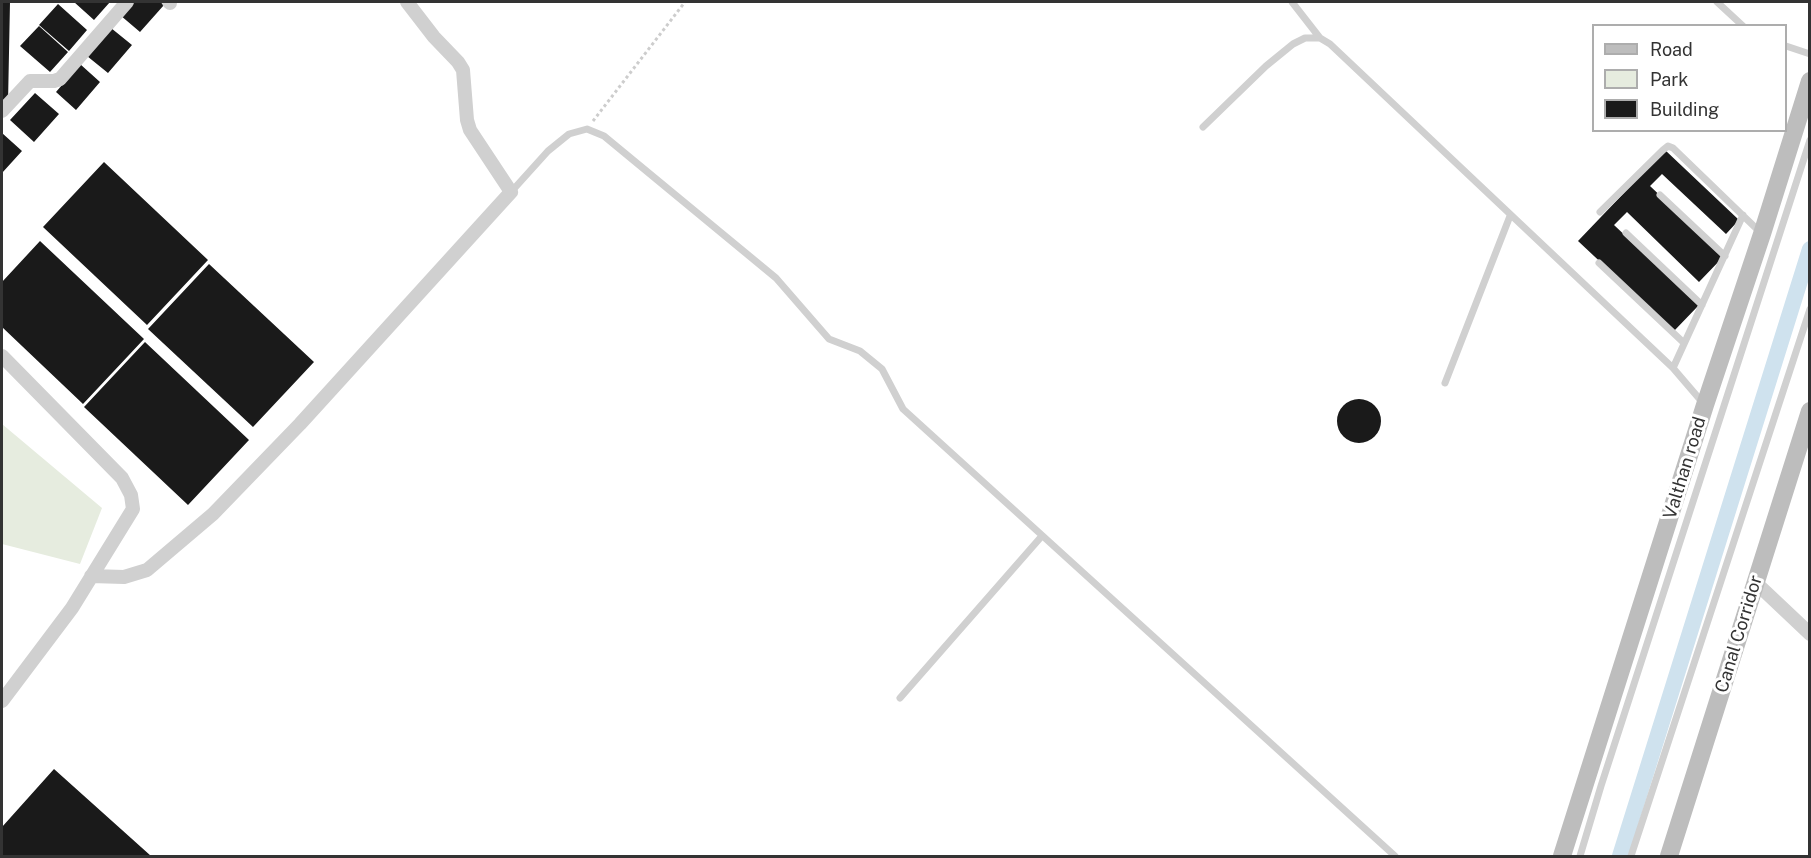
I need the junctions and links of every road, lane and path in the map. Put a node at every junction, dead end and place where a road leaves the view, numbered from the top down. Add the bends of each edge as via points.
1 (127, 2) edge
2 (407, 2) edge
3 (686, 2) edge
4 (1292, 2) edge
5 (1718, 2) edge
6 (1741, 24) edge
7 (1320, 38) junction
8 (1787, 47) edge
9 (1809, 54) edge
10 (1809, 81) edge
11 (2, 111) edge
12 (1203, 127) dead end
13 (587, 129) junction
14 (1809, 140) edge
15 (511, 192) junction
16 (1660, 195) dead end
17 (1600, 212) dead end
18 (1743, 215) junction
19 (1510, 216) junction
20 (1626, 233) dead end
21 (1762, 234) junction
22 (1725, 256) junction
23 (1599, 263) dead end
24 (1702, 305) junction
25 (1809, 309) edge
26 (1684, 343) junction
27 (2, 356) edge
28 (1672, 368) junction
29 (1445, 383) dead end
30 (1705, 405) junction
31 (1809, 411) edge
32 (1041, 537) junction
33 (91, 576) junction
34 (1755, 582) junction
35 (1809, 634) edge
36 (900, 698) dead end
37 (2, 701) edge
38 (1395, 856) edge
39 (1562, 856) edge
40 (1580, 856) edge
41 (1631, 856) edge
42 (1670, 856) edge

1 - 11 street via 60,79 30,81
2 - 15 street via 463,70 466,120
3 - 13 path
4 - 7 lane
5 - 6 lane
7 - 12 lane via 1305,38 1293,44
7 - 19 lane
8 - 9 lane
10 - 21 main road, Valthan road
13 - 15 lane via 569,134 555,145
13 - 32 lane via 604,136 776,278 829,339 860,351 882,369 903,409
14 - 40 lane
15 - 33 street via 213,514 147,570 124,577
16 - 22 lane
17 - 18 lane via 1668,147
18 - 21 lane
18 - 22 lane
19 - 28 lane
19 - 29 lane
20 - 24 lane
21 - 30 main road, Valthan road
22 - 24 lane
23 - 26 lane
24 - 26 lane
25 - 41 lane
26 - 28 lane
27 - 33 street via 122,478 131,495 132,509
28 - 30 lane
30 - 39 main road, Valthan road
31 - 34 main road, Canal Corridor
32 - 36 lane
32 - 38 lane
33 - 37 street via 72,608
34 - 35 street
34 - 42 main road, Canal Corridor

